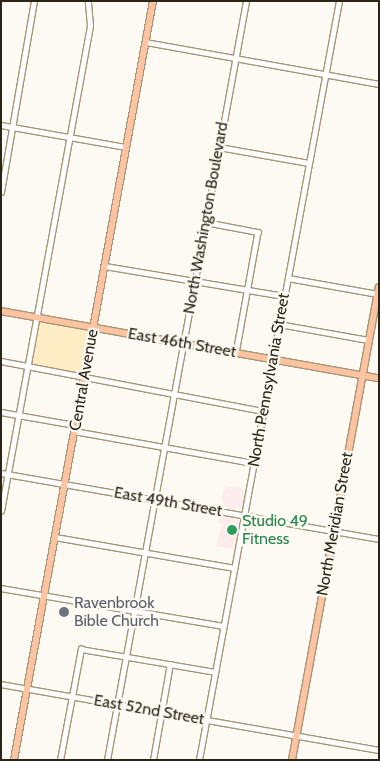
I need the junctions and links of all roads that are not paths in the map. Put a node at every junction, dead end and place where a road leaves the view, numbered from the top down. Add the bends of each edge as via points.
1 (34, 1) edge
2 (88, 1) edge
3 (94, 1) edge
4 (153, 1) edge
5 (246, 1) edge
6 (339, 1) edge
7 (90, 7) junction
8 (146, 42) junction
9 (235, 58) junction
10 (326, 74) junction
11 (379, 84) edge
12 (1, 125) edge
13 (13, 127) junction
14 (70, 137) junction
15 (126, 147) junction
16 (219, 147) junction
17 (309, 163) junction
18 (1, 192) edge
19 (205, 222) junction
20 (104, 266) junction
21 (288, 278) junction
22 (195, 281) junction
23 (248, 290) junction
24 (378, 291) edge
25 (284, 296) junction
26 (1, 311) edge
27 (36, 317) junction
28 (279, 324) junction
29 (93, 327) junction
30 (369, 340) junction
31 (183, 343) junction
32 (236, 352) junction
33 (273, 359) junction
34 (1, 361) edge
35 (28, 366) junction
36 (362, 375) junction
37 (379, 378) edge
38 (84, 379) junction
39 (174, 395) junction
40 (263, 411) junction
41 (1, 412) edge
42 (19, 416) junction
43 (75, 428) junction
44 (164, 447) junction
45 (254, 462) junction
46 (1, 473) edge
47 (8, 474) junction
48 (65, 484) junction
49 (154, 500) junction
50 (1, 511) edge
51 (244, 515) junction
52 (334, 531) junction
53 (55, 537) junction
54 (379, 539) edge
55 (145, 553) junction
56 (234, 568) junction
57 (1, 588) edge
58 (44, 595) junction
59 (134, 610) junction
60 (224, 626) junction
61 (126, 657) junction
62 (170, 664) junction
63 (216, 672) junction
64 (1, 684) edge
65 (27, 688) junction
66 (72, 696) junction
67 (117, 704) junction
68 (162, 712) junction
69 (207, 720) junction
70 (296, 736) junction
71 (379, 750) edge
72 (14, 760) edge
73 (60, 760) edge
74 (107, 760) edge
75 (153, 760) edge
76 (199, 760) edge
77 (292, 760) edge

1 - 13 street
2 - 7 street
3 - 7 street
4 - 8 main road, Central Avenue
5 - 9 street, North Washington Boulevard
6 - 10 street, North Pennsylvania Street
7 - 14 street
8 - 9 street
8 - 15 main road, Central Avenue
9 - 10 street
9 - 16 street, North Washington Boulevard
10 - 11 street
10 - 17 street, North Pennsylvania Street
12 - 13 street
13 - 14 street
13 - 18 street
14 - 15 street
14 - 27 street
15 - 20 main road, Central Avenue
16 - 17 street
16 - 19 street, North Washington Boulevard
17 - 21 street, North Pennsylvania Street
19 - 22 street, North Washington Boulevard
19 - 23 street via 258,232
20 - 22 street
20 - 29 main road, Central Avenue
21 - 24 street
21 - 25 street, North Pennsylvania Street
22 - 23 street
22 - 31 street, North Washington Boulevard
23 - 25 street
23 - 32 street
24 - 30 main road, North Meridian Street
25 - 28 street, North Pennsylvania Street
26 - 27 main road, East 46th Street
27 - 29 main road, East 46th Street
27 - 35 street
28 - 30 street
28 - 33 street, North Pennsylvania Street
29 - 31 main road, East 46th Street
29 - 38 main road, Central Avenue
30 - 36 main road, North Meridian Street
31 - 32 main road, East 46th Street
31 - 39 street, North Washington Boulevard
32 - 33 main road, East 46th Street
33 - 36 main road, East 46th Street
33 - 40 street, North Pennsylvania Street
34 - 35 street
35 - 38 street
35 - 42 street
36 - 37 main road, East 46th Street
36 - 52 main road, North Meridian Street
38 - 39 street
38 - 43 main road, Central Avenue
39 - 40 street
39 - 44 street, North Washington Boulevard
40 - 45 street, North Pennsylvania Street
41 - 42 street
42 - 43 street
42 - 47 street
43 - 44 street
43 - 48 main road, Central Avenue
44 - 45 street
44 - 49 street, North Washington Boulevard
45 - 51 street, North Pennsylvania Street
46 - 47 street, East 49th Street
47 - 48 street, East 49th Street
47 - 50 street
48 - 49 street, East 49th Street
48 - 53 main road, Central Avenue
49 - 51 street, East 49th Street
49 - 55 street, North Washington Boulevard
51 - 52 street, East 49th Street
51 - 56 street, North Pennsylvania Street
52 - 54 street, East 49th Street
52 - 70 main road, North Meridian Street
53 - 55 street
53 - 58 main road, Central Avenue
55 - 56 street
55 - 59 street, North Washington Boulevard
56 - 60 street, North Pennsylvania Street
57 - 58 street
58 - 59 street
58 - 65 main road, Central Avenue
59 - 60 street
59 - 61 street, North Washington Boulevard
60 - 63 street, North Pennsylvania Street
61 - 62 street
61 - 66 street via 81,649
61 - 67 street, North Washington Boulevard
62 - 63 street
62 - 68 street
63 - 69 street, North Pennsylvania Street
64 - 65 street, East 52nd Street
65 - 66 street, East 52nd Street
65 - 72 main road, Central Avenue
66 - 67 street, East 52nd Street
66 - 73 street
67 - 68 street, East 52nd Street
67 - 74 street, North Washington Boulevard
68 - 69 street, East 52nd Street
68 - 75 street
69 - 70 street, East 52nd Street
69 - 76 street, North Pennsylvania Street
70 - 71 street, East 52nd Street
70 - 77 main road, North Meridian Street

